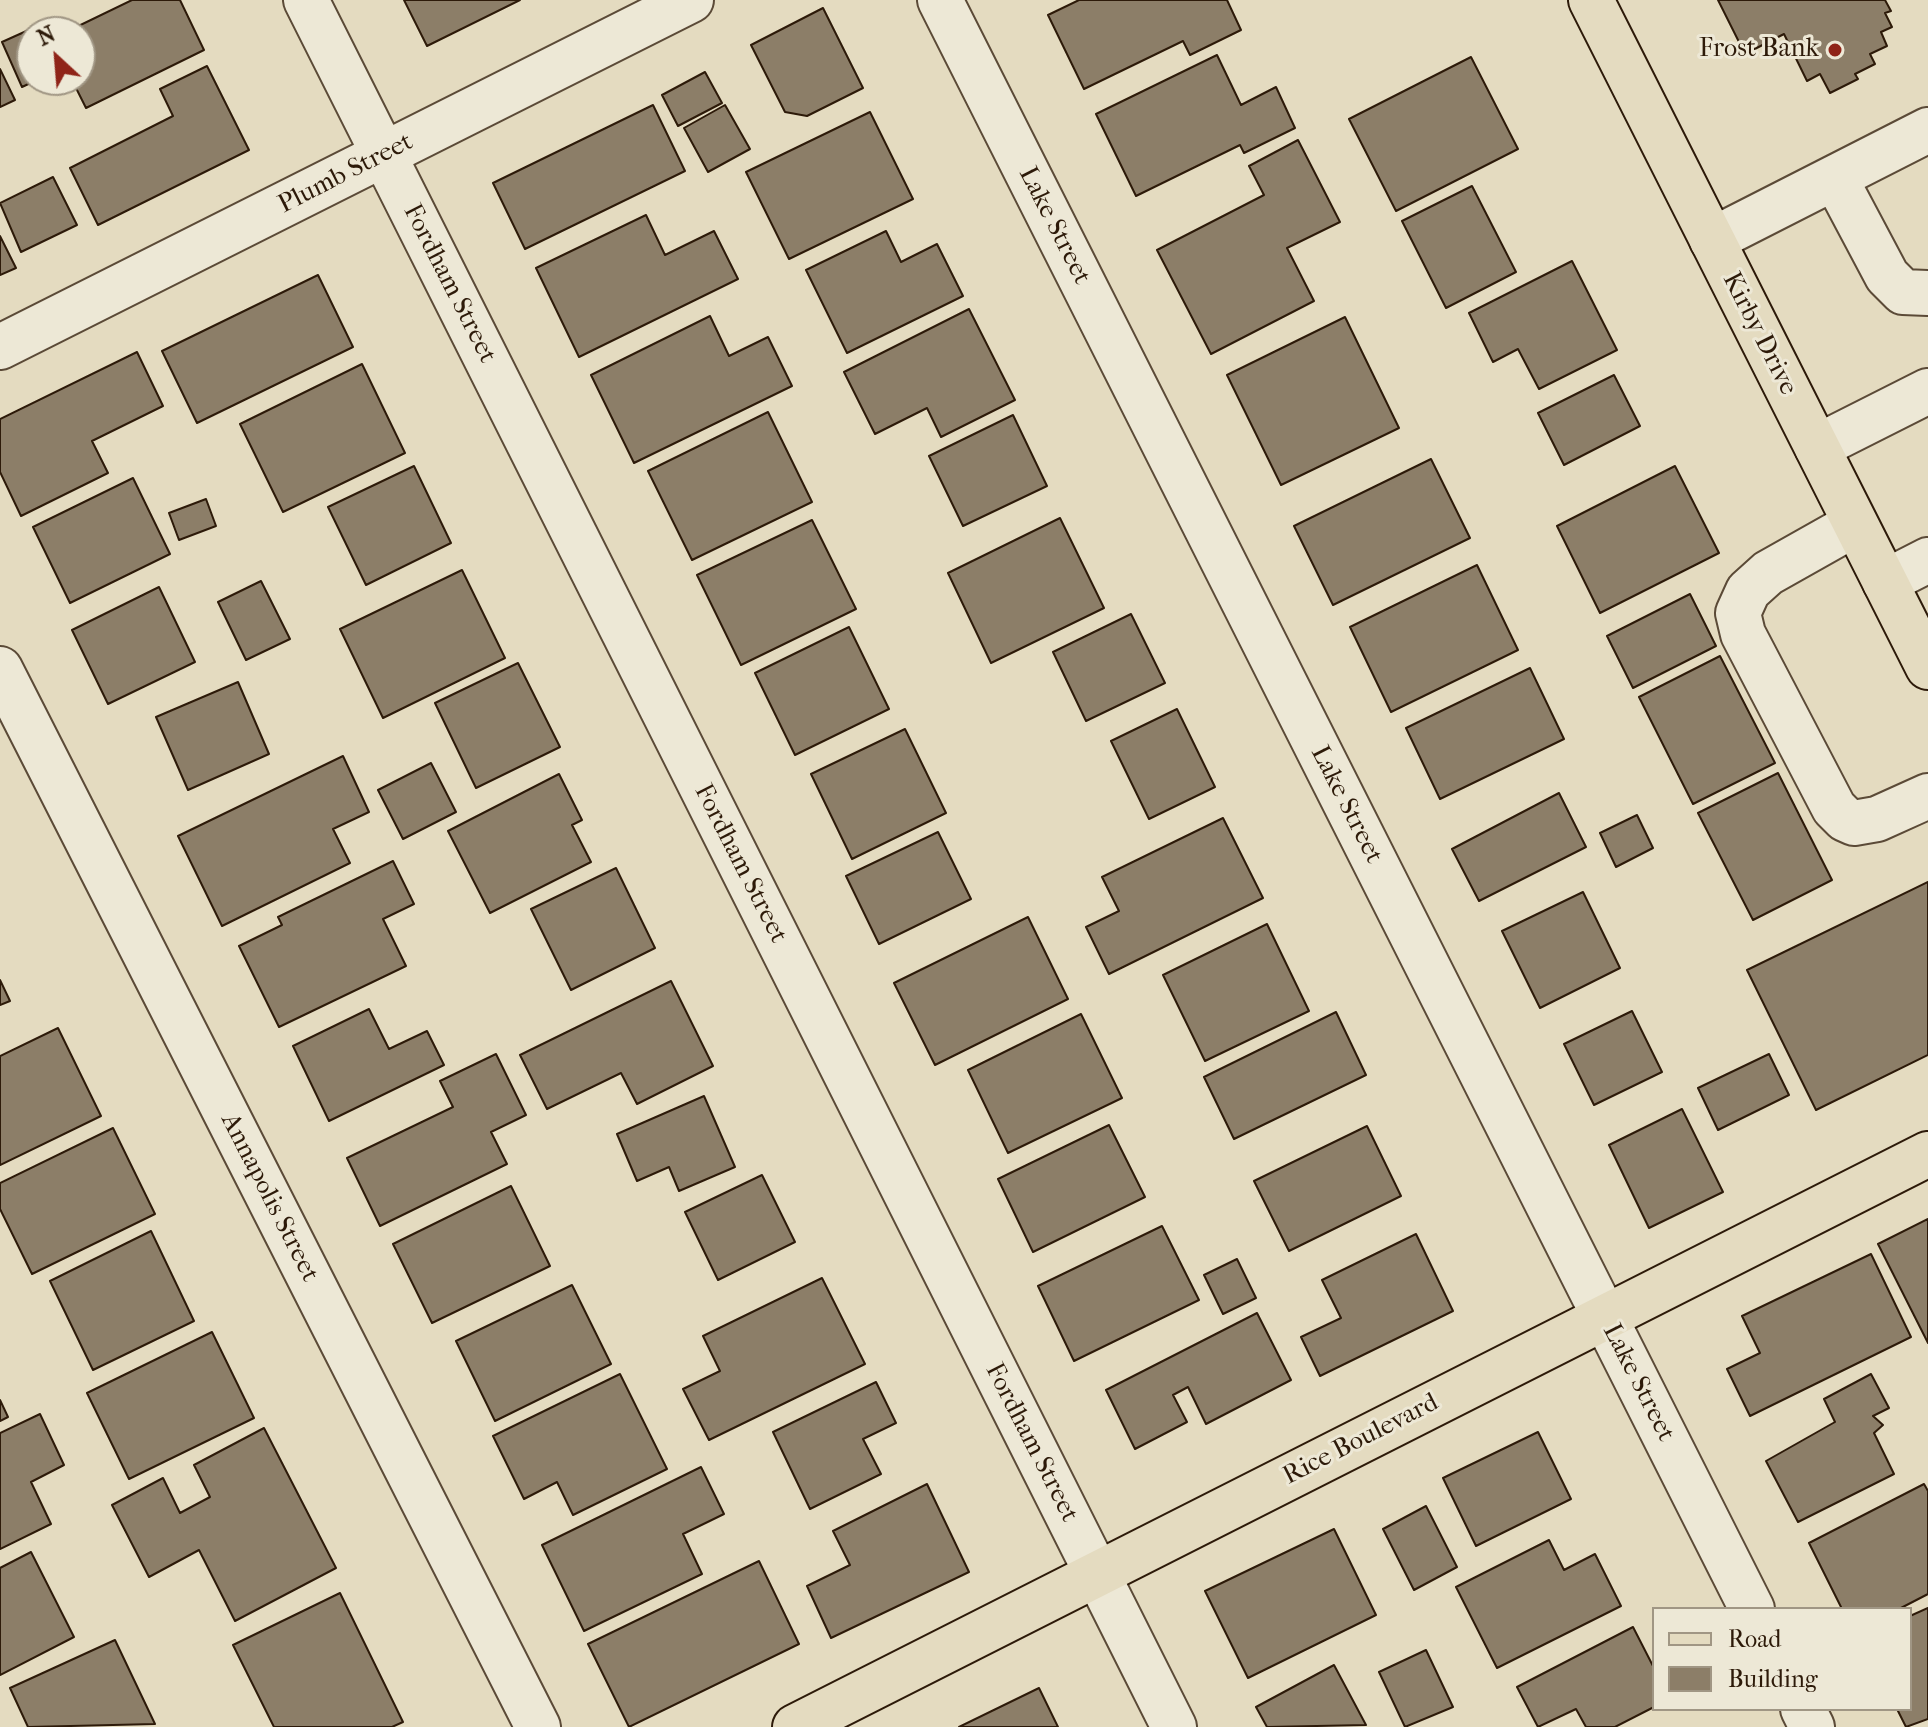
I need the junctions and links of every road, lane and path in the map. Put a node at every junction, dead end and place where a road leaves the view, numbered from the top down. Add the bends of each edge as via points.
1 (306, 0) edge
2 (691, 0) edge
3 (940, 0) edge
4 (1591, 0) edge
5 (1928, 130) edge
6 (384, 154) junction
7 (1835, 178) junction
8 (1712, 240) junction
9 (1928, 293) edge
10 (0, 347) edge
11 (1928, 391) edge
12 (1817, 447) junction
13 (1855, 524) junction
14 (1928, 560) edge
15 (1885, 582) junction
16 (1928, 667) edge
17 (0, 669) edge
18 (1928, 796) edge
19 (1928, 1154) edge
20 (1605, 1317) junction
21 (1097, 1574) junction
22 (1751, 1607) edge
23 (538, 1727) edge
24 (795, 1727) edge
25 (1174, 1727) edge

1 - 6 street, Fordham Street
2 - 6 street, Plumb Street
3 - 20 street, Lake Street
4 - 8 main road, Kirby Drive
5 - 7 street
6 - 10 street, Plumb Street
6 - 21 street, Fordham Street
7 - 8 street
7 - 9 street via 1887,276 1903,292
8 - 12 main road, Kirby Drive
11 - 12 street
12 - 13 main road, Kirby Drive
13 - 15 main road, Kirby Drive
13 - 18 street via 1768,573 1748,591 1738,613 1743,634 1834,808 1845,819 1877,819
14 - 15 street
15 - 16 main road, Kirby Drive
17 - 23 street, Annapolis Street
19 - 20 main road, Rice Boulevard
20 - 21 main road, Rice Boulevard
20 - 22 street, Lake Street
21 - 24 main road, Rice Boulevard
21 - 25 street, Fordham Street

